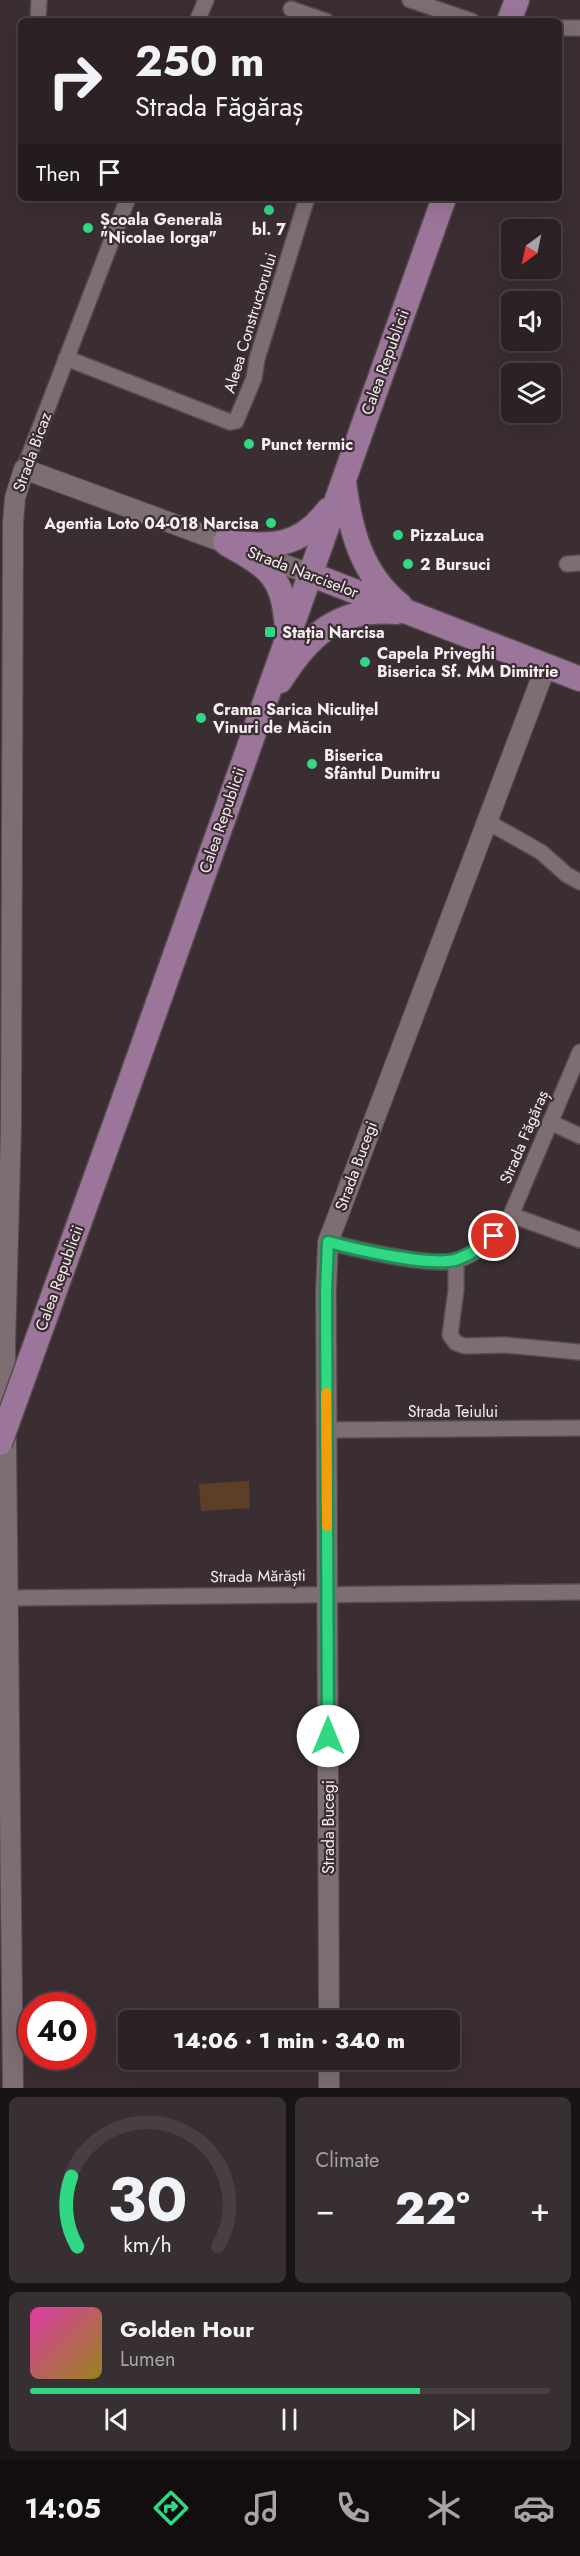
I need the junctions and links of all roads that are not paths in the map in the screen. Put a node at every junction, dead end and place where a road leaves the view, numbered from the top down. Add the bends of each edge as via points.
1 (39, 0) edge
2 (206, 0) edge
3 (410, 0) edge
4 (517, 0) edge
5 (291, 9) dead end
6 (38, 18) edge
7 (198, 18) edge
8 (317, 18) edge
9 (463, 18) edge
10 (510, 18) edge
11 (562, 28) edge
12 (580, 28) edge
13 (127, 201) edge
14 (306, 201) edge
15 (443, 201) edge
16 (66, 358) junction
17 (24, 469) junction
18 (340, 489) junction
19 (225, 542) junction
20 (310, 573) junction
21 (412, 613) junction
22 (288, 634) junction
23 (546, 666) junction
24 (580, 679) edge
25 (259, 717) junction
26 (486, 821) junction
27 (580, 882) edge
28 (580, 1052) edge
29 (550, 1122) junction
30 (580, 1136) edge
31 (511, 1215) junction
32 (580, 1240) edge
33 (328, 1242) junction
34 (456, 1260) junction
35 (580, 1352) edge
36 (580, 1428) edge
37 (326, 1430) junction
38 (0, 1443) edge
39 (580, 1592) edge
40 (327, 1593) junction
41 (8, 1598) junction
42 (329, 2010) edge
43 (329, 2070) edge
44 (13, 2088) edge
45 (329, 2088) edge

1 - 6 street
2 - 7 street
3 - 9 street
4 - 10 main road
5 - 8 street
11 - 12 street
13 - 16 street, Strada Bicaz
14 - 16 street, Aleea Constructorului via 254,378 236,422
15 - 18 main road, Calea Republicii
16 - 17 street, Strada Bicaz
17 - 19 street, Strada Narciselor
17 - 41 street, Strada Bicaz via 15,498 13,523 11,1127 5,1347
18 - 19 main road via 320,521 296,540 268,545
18 - 20 main road, Calea Republicii
18 - 21 main road via 357,547 382,587
19 - 20 street, Strada Narciselor
19 - 22 main road via 270,572 278,582
20 - 21 main road, Strada Narciselor
20 - 22 main road, Calea Republicii
21 - 23 main road, Strada Narciselor
21 - 25 main road via 368,612 318,632 288,669
22 - 25 main road, Calea Republicii
23 - 24 main road, Strada Narciselor
23 - 26 street, Strada Bucegi
25 - 38 main road, Calea Republicii, bridge
26 - 27 street via 542,852
26 - 33 street, Strada Bucegi
28 - 29 street, Strada Făgăraș
29 - 30 street
29 - 31 street, Strada Făgăraș
31 - 32 street
31 - 34 street, Strada Făgăraș via 477,1250
33 - 34 street, Strada Făgăraș via 392,1256
33 - 37 street, Strada Bucegi
34 - 35 street via 450,1335 456,1343
36 - 37 street, Strada Teiului
37 - 40 street, Strada Bucegi
39 - 40 street, Strada Mărăști
40 - 41 street, Strada Mărăști
40 - 42 street, Strada Bucegi
41 - 44 street, Strada Bicaz
43 - 45 street

